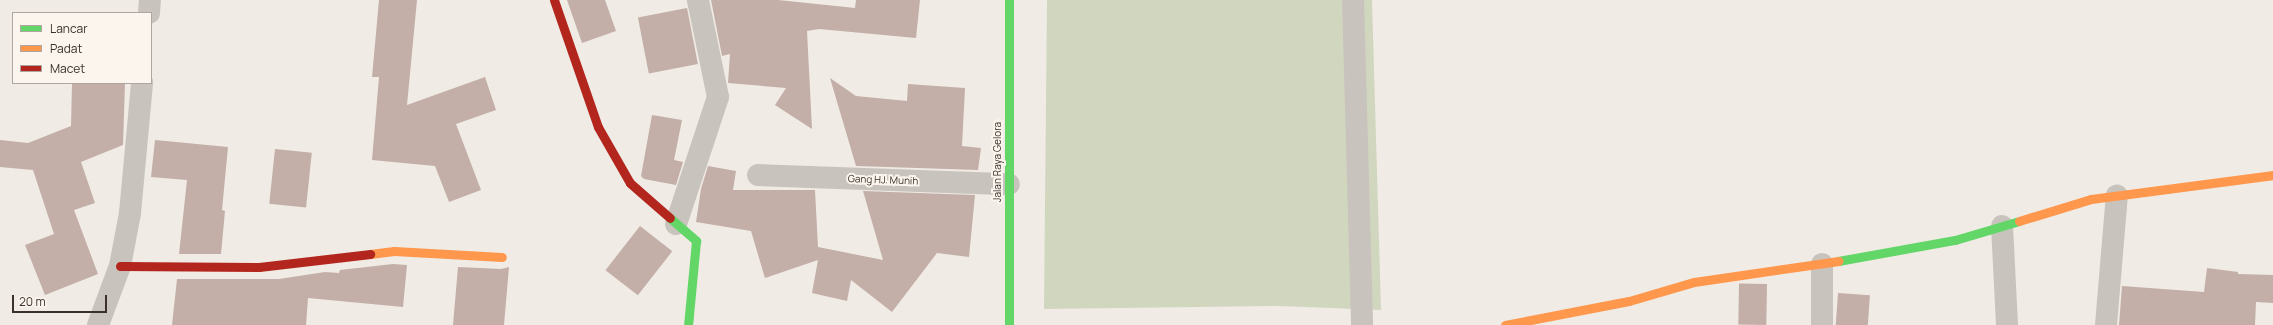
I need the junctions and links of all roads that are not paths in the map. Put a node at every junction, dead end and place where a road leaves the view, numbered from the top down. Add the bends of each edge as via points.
1 (150, 0) edge
2 (554, 0) edge
3 (698, 0) edge
4 (1009, 0) edge
5 (1353, 0) edge
6 (149, 12) edge
7 (142, 84) edge
8 (758, 175) dead end
9 (2273, 175) edge
10 (1008, 184) junction
11 (2117, 195) junction
12 (676, 224) junction
13 (2002, 226) junction
14 (502, 258) dead end
15 (1822, 264) junction
16 (120, 266) junction
17 (98, 325) edge
18 (688, 325) edge
19 (1008, 325) edge
20 (1362, 325) edge
21 (1505, 325) edge
22 (1822, 325) edge
23 (2007, 325) edge
24 (2106, 325) edge

1 - 6 street
2 - 12 street via 598,127 630,183
3 - 12 street via 718,97
4 - 10 street, Jalan Raya Gelora
5 - 20 street
7 - 16 street via 130,212
8 - 10 street, Gang HJ. Munih
9 - 11 street
10 - 19 street, Jalan Raya Gelora
11 - 13 street via 2091,199
11 - 24 street
12 - 18 street via 696,241
13 - 15 street via 1955,240
13 - 23 street
14 - 16 street via 394,251 259,267
15 - 21 street via 1694,282 1629,301
15 - 22 street
16 - 17 street

